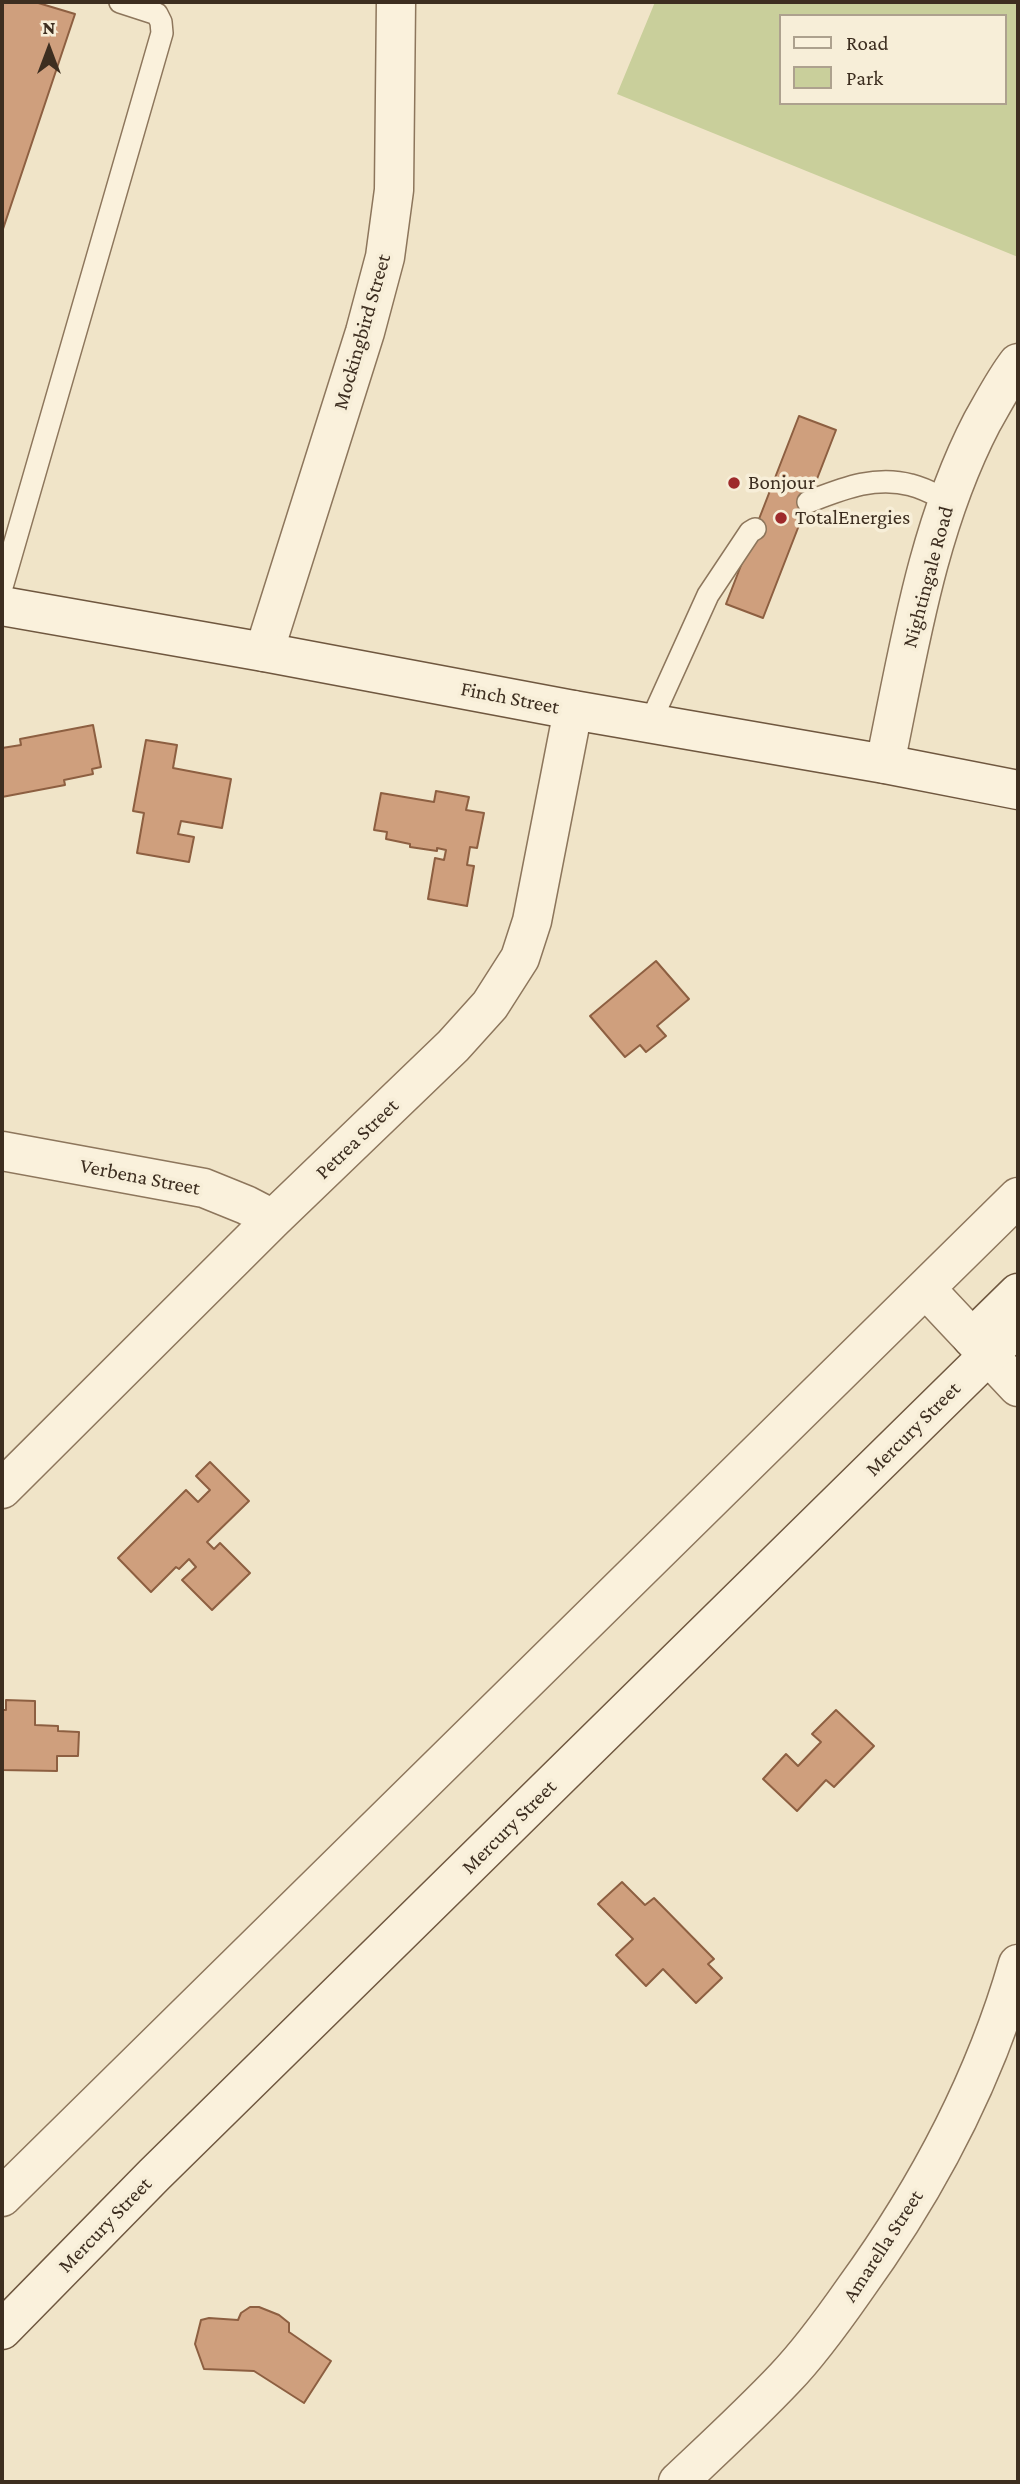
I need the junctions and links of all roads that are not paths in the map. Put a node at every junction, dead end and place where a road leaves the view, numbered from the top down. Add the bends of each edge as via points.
1 (120, 2) edge
2 (396, 2) edge
3 (1018, 363) edge
4 (948, 500) junction
5 (808, 502) dead end
6 (755, 529) dead end
7 (2, 587) edge
8 (2, 606) edge
9 (264, 652) junction
10 (573, 710) junction
11 (650, 723) junction
12 (885, 764) junction
13 (1018, 790) edge
14 (2, 1152) edge
15 (1018, 1198) edge
16 (273, 1219) junction
17 (926, 1289) junction
18 (1018, 1293) edge
19 (1018, 1326) edge
20 (980, 1346) junction
21 (1018, 1387) edge
22 (2, 1489) edge
23 (1018, 1964) edge
24 (2, 2197) edge
25 (2, 2294) edge
26 (2, 2330) edge
27 (678, 2482) edge

1 - 7 lane via 157,14 162,33
2 - 9 street, Mockingbird Street via 394,190 385,257
3 - 4 street, Nightingale Road via 969,448
4 - 5 lane via 912,485 879,481 850,485
4 - 12 street, Nightingale Road via 917,609
6 - 11 lane via 708,595
8 - 9 street, Finch Street
9 - 10 street, Finch Street
10 - 11 street, Finch Street
10 - 16 street, Petrea Street via 532,921 520,958 490,1005 453,1046
11 - 12 street, Finch Street
12 - 13 street, Finch Street
14 - 16 street, Verbena Street via 204,1188
15 - 17 street
16 - 22 street, Petrea Street
17 - 20 street
17 - 24 street
18 - 20 street, Mercury Street
19 - 20 street, Mercury Street
20 - 21 street
20 - 25 street, Mercury Street
20 - 26 street, Mercury Street
23 - 27 street, Amarella Street via 977,2079 894,2236 786,2377

